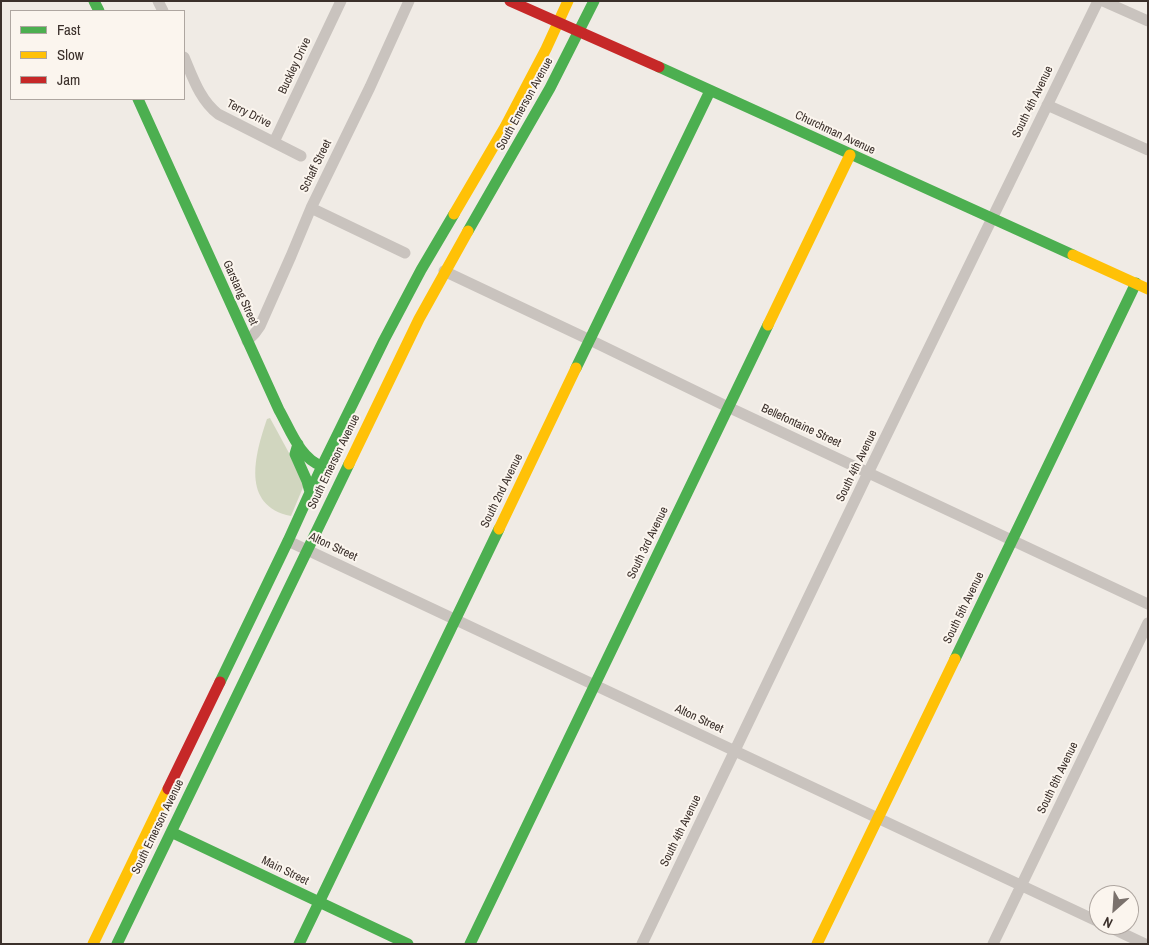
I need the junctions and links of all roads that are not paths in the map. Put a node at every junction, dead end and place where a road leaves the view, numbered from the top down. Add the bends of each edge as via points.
1 (341, 1) edge
2 (410, 1) edge
3 (510, 1) edge
4 (568, 1) edge
5 (594, 1) edge
6 (1098, 1) edge
7 (1103, 1) edge
8 (1148, 22) edge
9 (558, 23) junction
10 (579, 32) junction
11 (185, 59) edge
12 (710, 91) junction
13 (138, 100) edge
14 (1047, 105) junction
15 (274, 142) junction
16 (1148, 150) edge
17 (850, 155) junction
18 (301, 156) dead end
19 (311, 208) junction
20 (992, 219) junction
21 (405, 253) dead end
22 (444, 271) junction
23 (1136, 283) junction
24 (1148, 289) edge
25 (590, 340) junction
26 (247, 341) junction
27 (728, 407) junction
28 (298, 444) junction
29 (333, 470) junction
30 (868, 473) junction
31 (310, 492) junction
32 (288, 540) junction
33 (1012, 540) junction
34 (307, 550) junction
35 (1148, 604) edge
36 (455, 620) junction
37 (1148, 623) edge
38 (595, 686) junction
39 (734, 751) junction
40 (878, 819) junction
41 (151, 822) junction
42 (171, 832) junction
43 (1021, 886) junction
44 (319, 902) junction
45 (1089, 917) edge
46 (1126, 935) edge
47 (93, 944) edge
48 (117, 944) edge
49 (299, 944) edge
50 (408, 944) edge
51 (470, 944) edge
52 (642, 944) edge
53 (817, 944) edge
54 (993, 944) edge
55 (1145, 944) edge

1 - 15 street, Buckley Drive
2 - 19 street, Schaff Street
3 - 9 street, Churchman Avenue
4 - 9 street, South Emerson Avenue
5 - 10 street, South Emerson Avenue
6 - 14 street, South 4th Avenue
7 - 8 street
9 - 10 street, Churchman Avenue
9 - 29 street, South Emerson Avenue via 505,127 384,340
10 - 12 street, Churchman Avenue
10 - 22 street, South Emerson Avenue via 534,117
11 - 15 street, Terry Drive via 212,109
12 - 17 street, Churchman Avenue
12 - 25 street, South 2nd Avenue
13 - 26 street, Garstang Street
14 - 16 street
14 - 20 street, South 4th Avenue
15 - 18 street, Terry Drive
17 - 20 street, Churchman Avenue
17 - 27 street, South 3rd Avenue
19 - 21 street
19 - 26 street, Schaff Street via 260,326
20 - 23 street, Churchman Avenue
20 - 30 street, South 4th Avenue
22 - 25 street, Bellefontaine Street
22 - 29 street, South Emerson Avenue
23 - 24 street, Churchman Avenue
23 - 33 street, South 5th Avenue
25 - 27 street, Bellefontaine Street
25 - 36 street, South 2nd Avenue
26 - 28 street, Garstang Street
27 - 30 street, Bellefontaine Street
27 - 38 street, South 3rd Avenue
28 - 29 street, Garstang Street via 310,460
28 - 31 street via 295,454
29 - 31 street, South Emerson Avenue
29 - 34 street, South Emerson Avenue
30 - 33 street, Bellefontaine Street
30 - 39 street, South 4th Avenue
31 - 32 street, South Emerson Avenue
32 - 34 street, Alton Street
32 - 41 street, South Emerson Avenue
33 - 35 street, Bellefontaine Street
33 - 40 street, South 5th Avenue
34 - 36 street, Alton Street
34 - 42 street, South Emerson Avenue
36 - 38 street, Alton Street
36 - 44 street, South 2nd Avenue
37 - 43 street, South 6th Avenue
38 - 39 street, Alton Street
38 - 51 street, South 3rd Avenue
39 - 40 street, Alton Street
39 - 52 street, South 4th Avenue
40 - 43 street, Alton Street
40 - 53 street, South 5th Avenue
41 - 42 street, Main Street
41 - 47 street, South Emerson Avenue
42 - 44 street, Main Street
42 - 48 street, South Emerson Avenue
43 - 45 street, Alton Street
43 - 54 street, South 6th Avenue
44 - 49 street, South 2nd Avenue
44 - 50 street, Main Street
46 - 55 street

